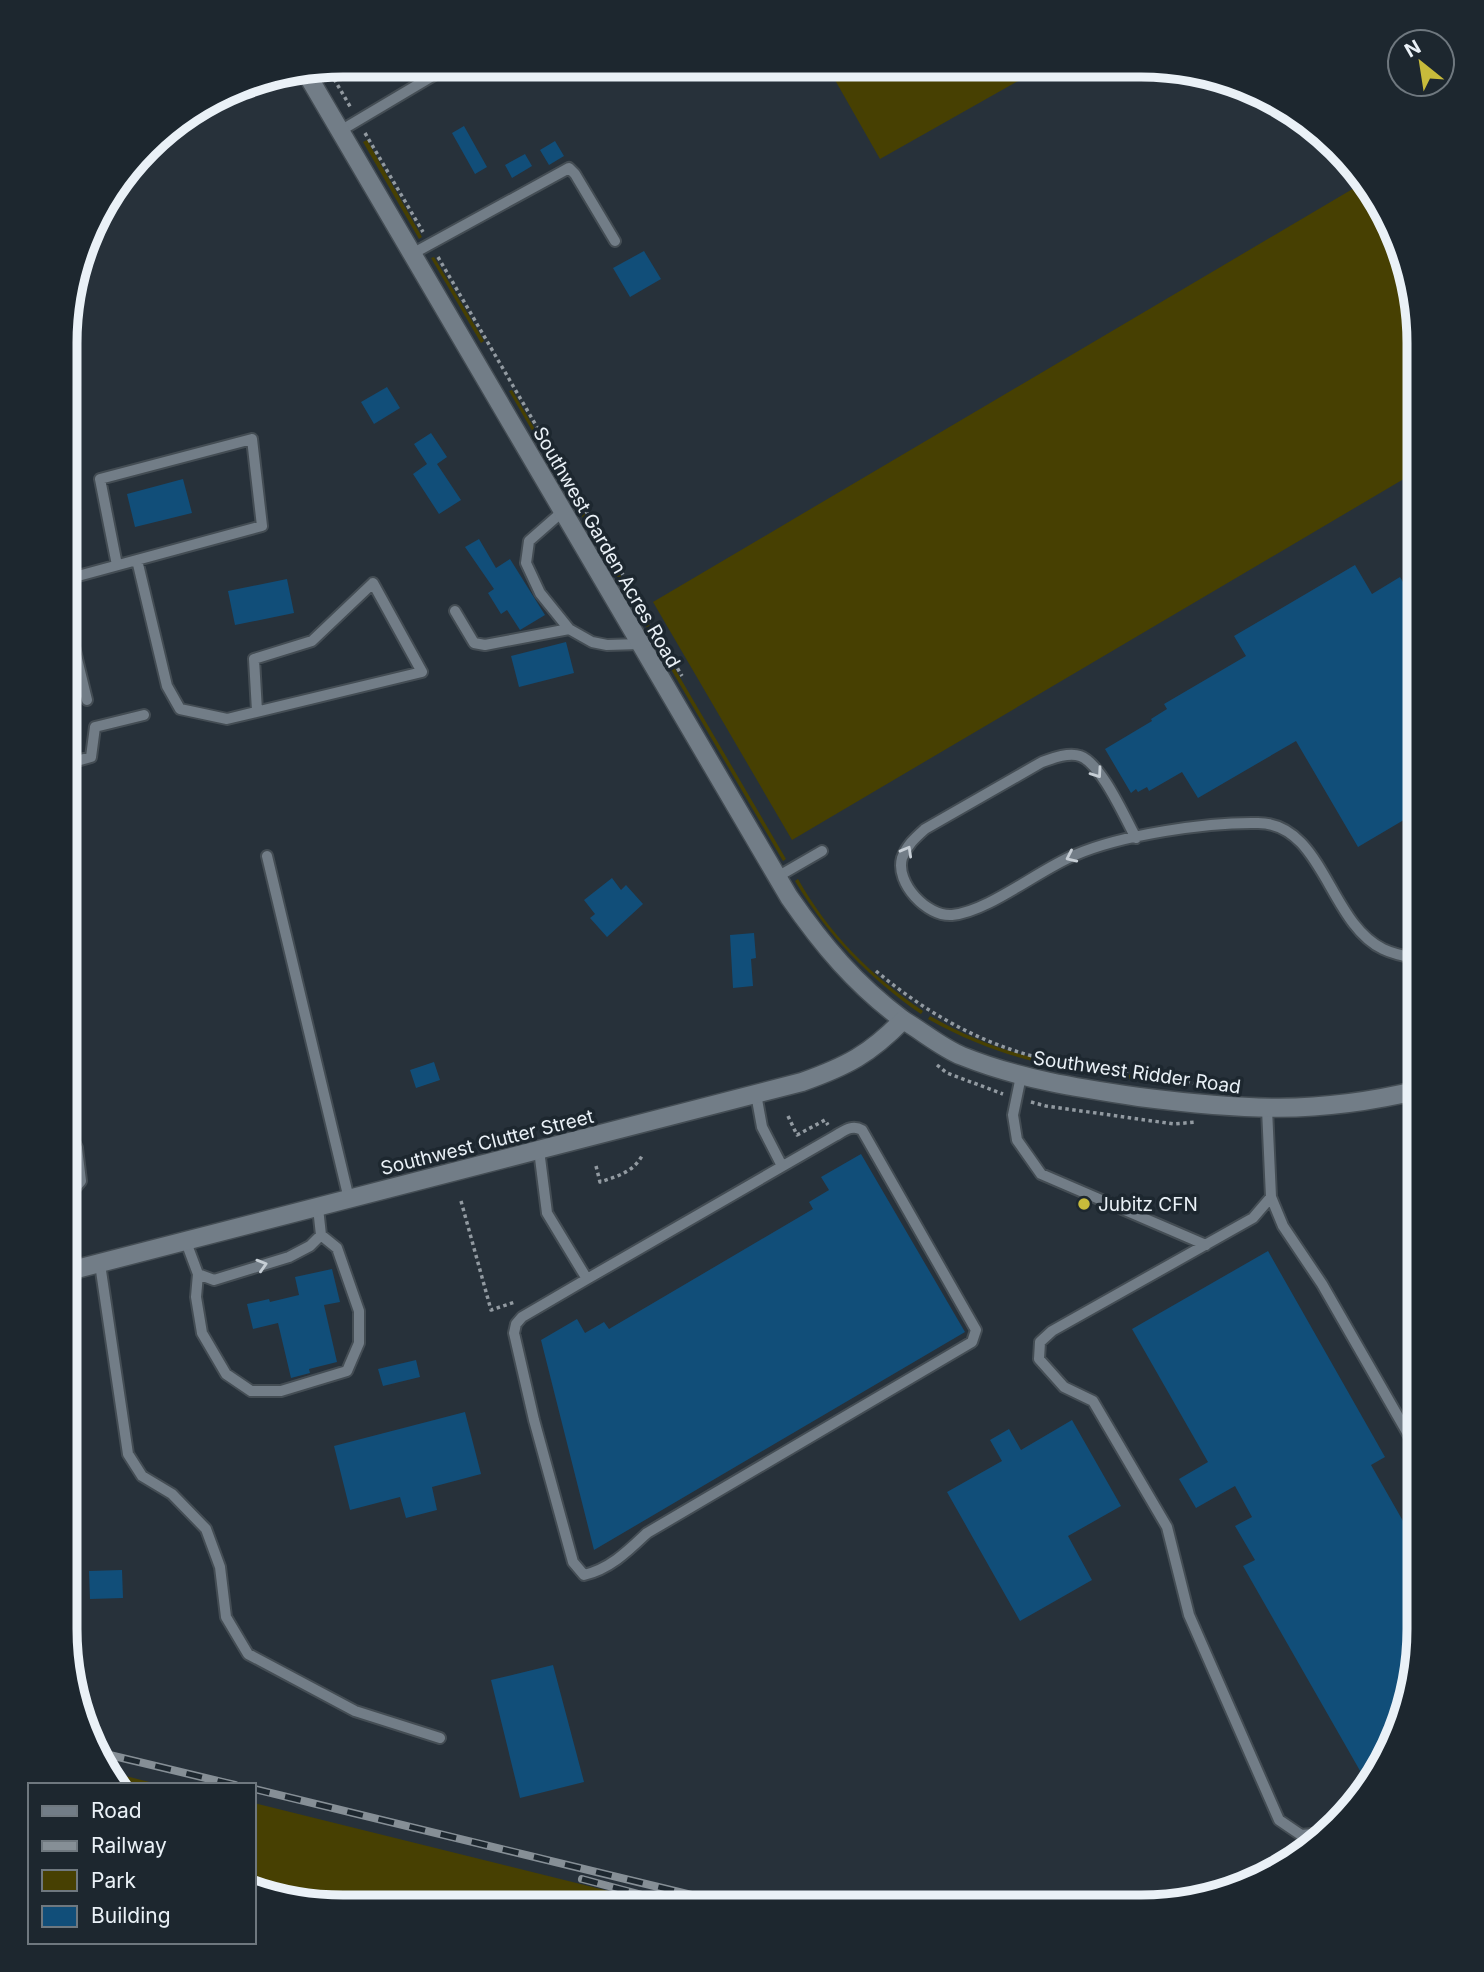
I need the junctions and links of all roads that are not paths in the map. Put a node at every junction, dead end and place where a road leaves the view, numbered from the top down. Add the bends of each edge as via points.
1 (431, 77) edge
2 (310, 79) edge
3 (340, 131) junction
4 (615, 241) dead end
5 (412, 254) junction
6 (562, 512) junction
7 (137, 560) junction
8 (117, 565) junction
9 (77, 576) edge
10 (455, 611) dead end
11 (569, 629) junction
12 (640, 644) junction
13 (77, 659) edge
14 (87, 700) dead end
15 (257, 711) junction
16 (144, 715) dead end
17 (77, 761) edge
18 (1136, 838) junction
19 (822, 851) dead end
20 (267, 856) dead end
21 (777, 877) junction
22 (1407, 956) edge
23 (904, 1020) junction
24 (1021, 1076) junction
25 (1407, 1092) edge
26 (756, 1094) junction
27 (1267, 1109) junction
28 (77, 1148) edge
29 (539, 1150) junction
30 (782, 1166) junction
31 (77, 1185) edge
32 (1271, 1197) junction
33 (349, 1199) junction
34 (318, 1208) junction
35 (321, 1235) junction
36 (186, 1242) junction
37 (1206, 1245) junction
38 (100, 1264) junction
39 (77, 1269) edge
40 (198, 1274) junction
41 (587, 1279) junction
42 (1407, 1432) edge
43 (440, 1738) dead end
44 (1310, 1834) edge

1 - 3 lane
2 - 3 street, Southwest Garden Acres Road
3 - 5 street, Southwest Garden Acres Road
4 - 5 lane via 569,167
5 - 6 street, Southwest Garden Acres Road
6 - 11 lane via 529,541 526,563 540,593
6 - 12 street, Southwest Garden Acres Road
7 - 8 lane
7 - 8 lane via 262,526 252,439 100,479
7 - 15 lane via 167,686 180,709 227,719
8 - 9 lane
10 - 11 lane via 474,642 485,645
11 - 12 lane via 592,642
12 - 21 street, Southwest Garden Acres Road
13 - 14 lane
15 - 15 lane via 422,672 373,583 312,641 254,659
16 - 17 lane via 95,727 91,757
18 -> 18 lane via 1073,855 976,909 951,915 931,912 917,900 905,880 901,861 909,844 925,830 1042,762 1063,755 1079,755 1094,765
18 - 22 lane via 1261,822 1288,830 1311,854 1360,932 1383,949
19 - 21 lane
20 - 33 lane
21 - 23 street, Southwest Garden Acres Road via 823,945 856,982
23 - 24 street, Southwest Ridder Road via 960,1055
23 - 26 street, Southwest Clutter Street via 852,1061 802,1082
24 - 27 street, Southwest Ridder Road via 1090,1090
24 - 37 lane via 1013,1115 1017,1140 1041,1174
25 - 27 street, Southwest Ridder Road via 1342,1105
26 - 29 street, Southwest Clutter Street
26 - 30 lane via 762,1127
27 - 32 lane
28 - 31 lane
29 - 33 street, Southwest Clutter Street
29 - 41 lane via 547,1213
30 - 41 lane
30 - 41 lane via 849,1128 862,1130 976,1336 647,1533 620,1559 583,1575 573,1562 514,1333 527,1314
32 - 37 lane via 1253,1218
32 - 42 lane via 1283,1226 1322,1284
33 - 34 street, Southwest Clutter Street
34 - 35 lane
34 - 36 street, Southwest Clutter Street
40 -> 35 lane via 214,1280 289,1257
35 - 40 lane via 337,1248 359,1311 359,1343 347,1371 281,1391 250,1391 226,1374 202,1333 196,1297
36 - 38 street, Southwest Clutter Street
36 - 40 lane
37 - 44 lane via 1052,1331 1040,1342 1039,1359 1064,1387 1093,1401 1167,1527 1189,1615 1279,1820 1301,1835
38 - 39 street, Southwest Clutter Street
38 - 43 lane via 128,1454 142,1476 172,1494 206,1529 220,1567 226,1617 247,1654 355,1712

